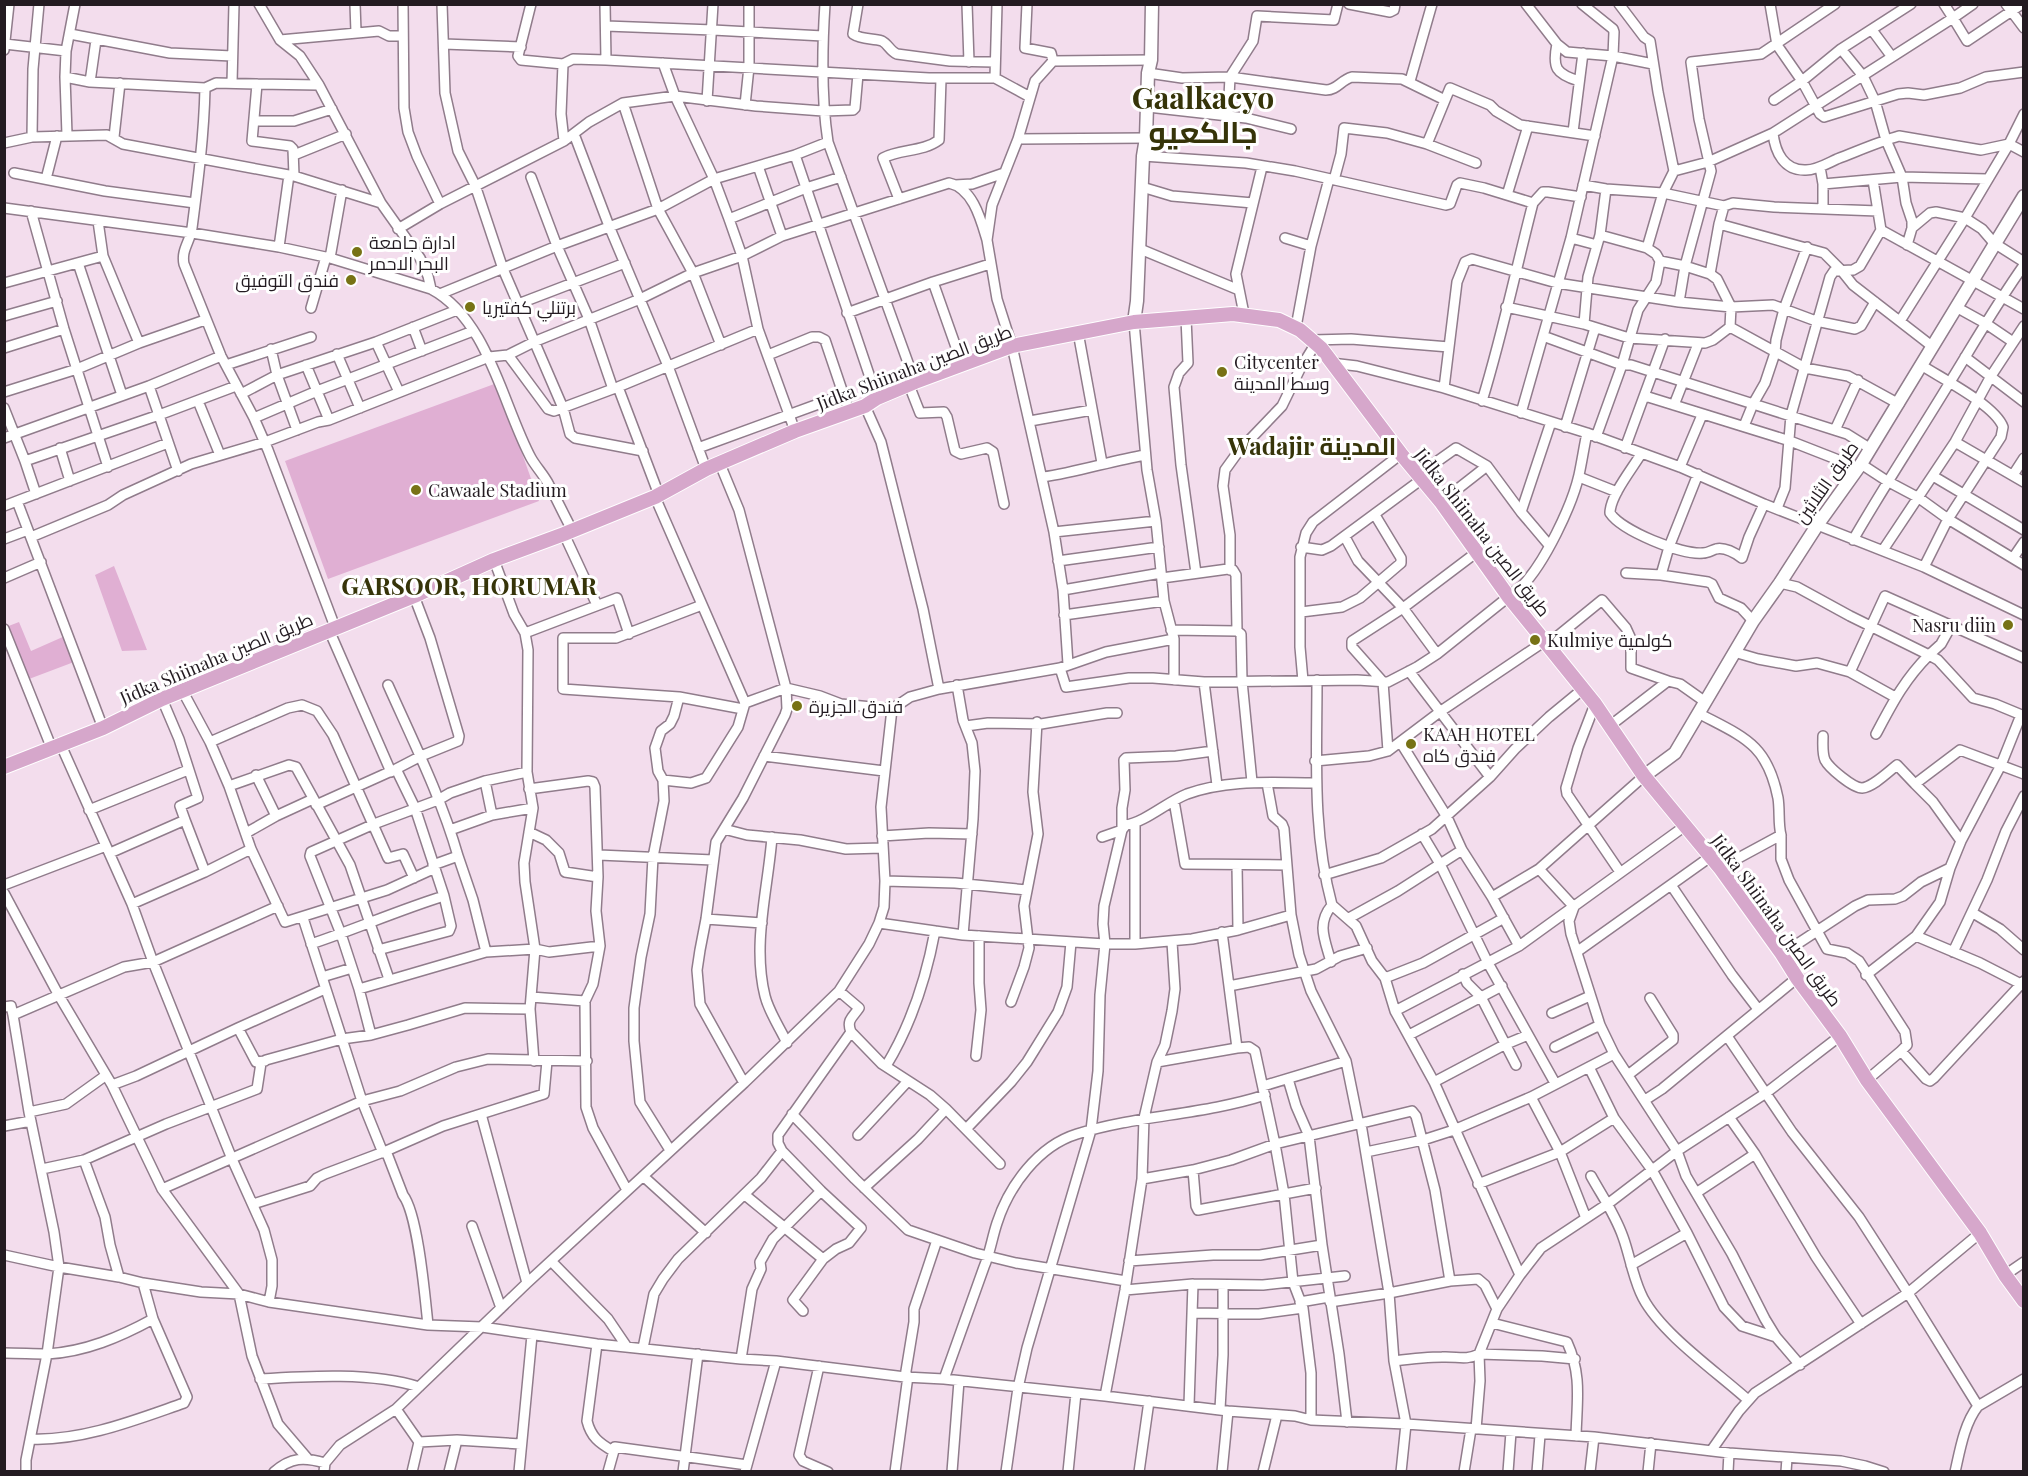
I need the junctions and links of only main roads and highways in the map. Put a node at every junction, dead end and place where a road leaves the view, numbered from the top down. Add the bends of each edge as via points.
1 (1152, 4) edge
2 (2024, 196) edge
3 (1134, 322) junction
4 (4, 766) edge
5 (1644, 776) junction
6 (2024, 1300) edge

1 - 3 main road
2 - 5 main road, طريق الثلاثين via 1871,449 1753,621 1675,753
3 - 4 main road, Jidka Shiinaha طريق الصين via 1012,346 912,383 706,469 657,496 494,560 182,690 104,728
3 - 5 main road, Jidka Shiinaha طريق الصين via 1244,314 1280,320 1314,342 1441,501 1508,596 1611,725
5 - 6 main road, Jidka Shiinaha طريق الصين via 1720,868

